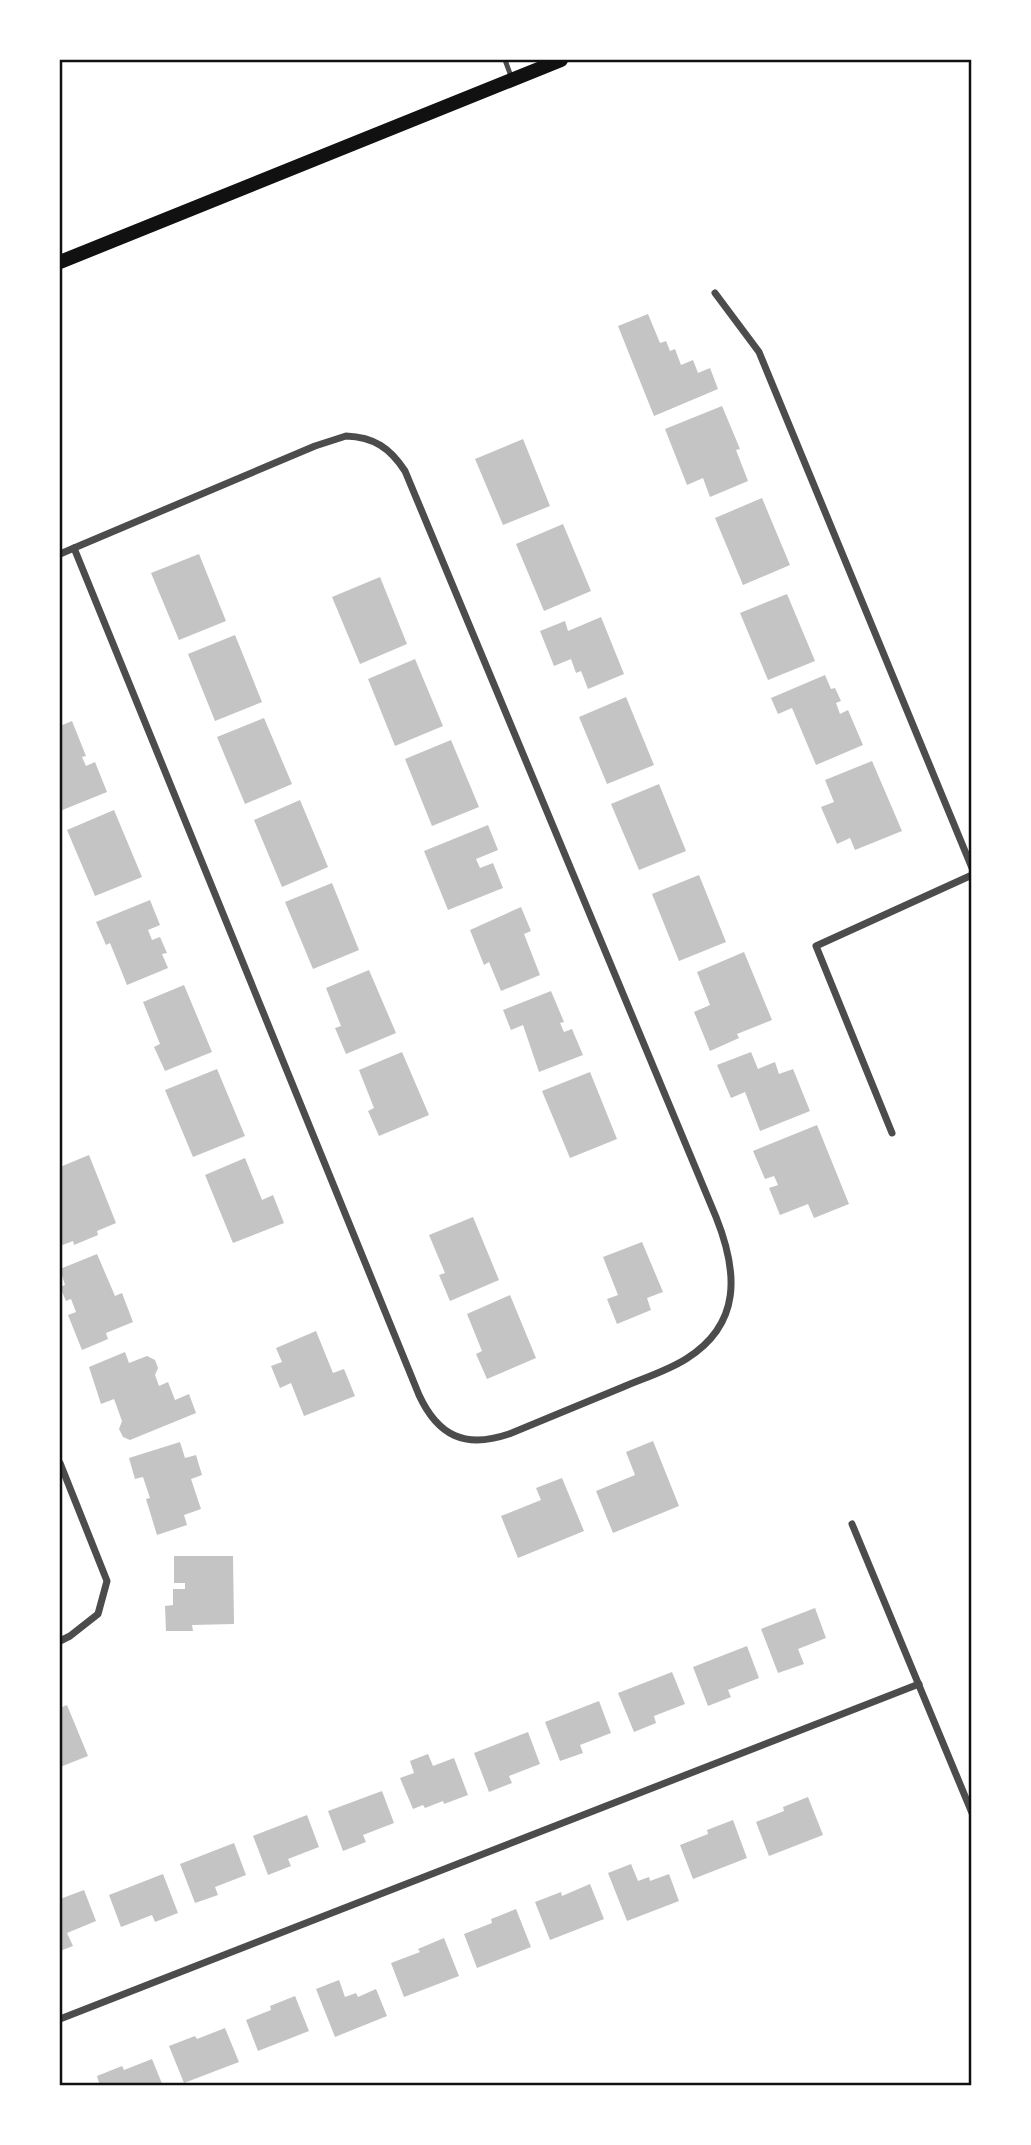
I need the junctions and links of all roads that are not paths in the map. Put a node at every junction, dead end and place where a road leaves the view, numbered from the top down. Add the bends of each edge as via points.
1 (505, 60) edge
2 (561, 60) edge
3 (512, 79) junction
4 (60, 262) edge
5 (715, 293) dead end
6 (74, 548) junction
7 (60, 554) edge
8 (971, 868) edge
9 (971, 874) edge
10 (892, 1133) dead end
11 (60, 1463) edge
12 (852, 1524) dead end
13 (60, 1641) edge
14 (919, 1684) junction
15 (971, 1813) edge
16 (60, 2019) edge

1 - 3 lane
2 - 3 main road
3 - 4 main road
5 - 8 street via 759,352
6 - 6 street via 338,438 374,441 396,457 422,508 723,1237 733,1286 729,1306 714,1335 700,1349 671,1367 495,1438 481,1441 455,1436 434,1422 419,1395
6 - 7 street
9 - 10 street via 816,946
11 - 13 street via 107,1581 98,1614
12 - 14 street
14 - 15 street
14 - 16 street

